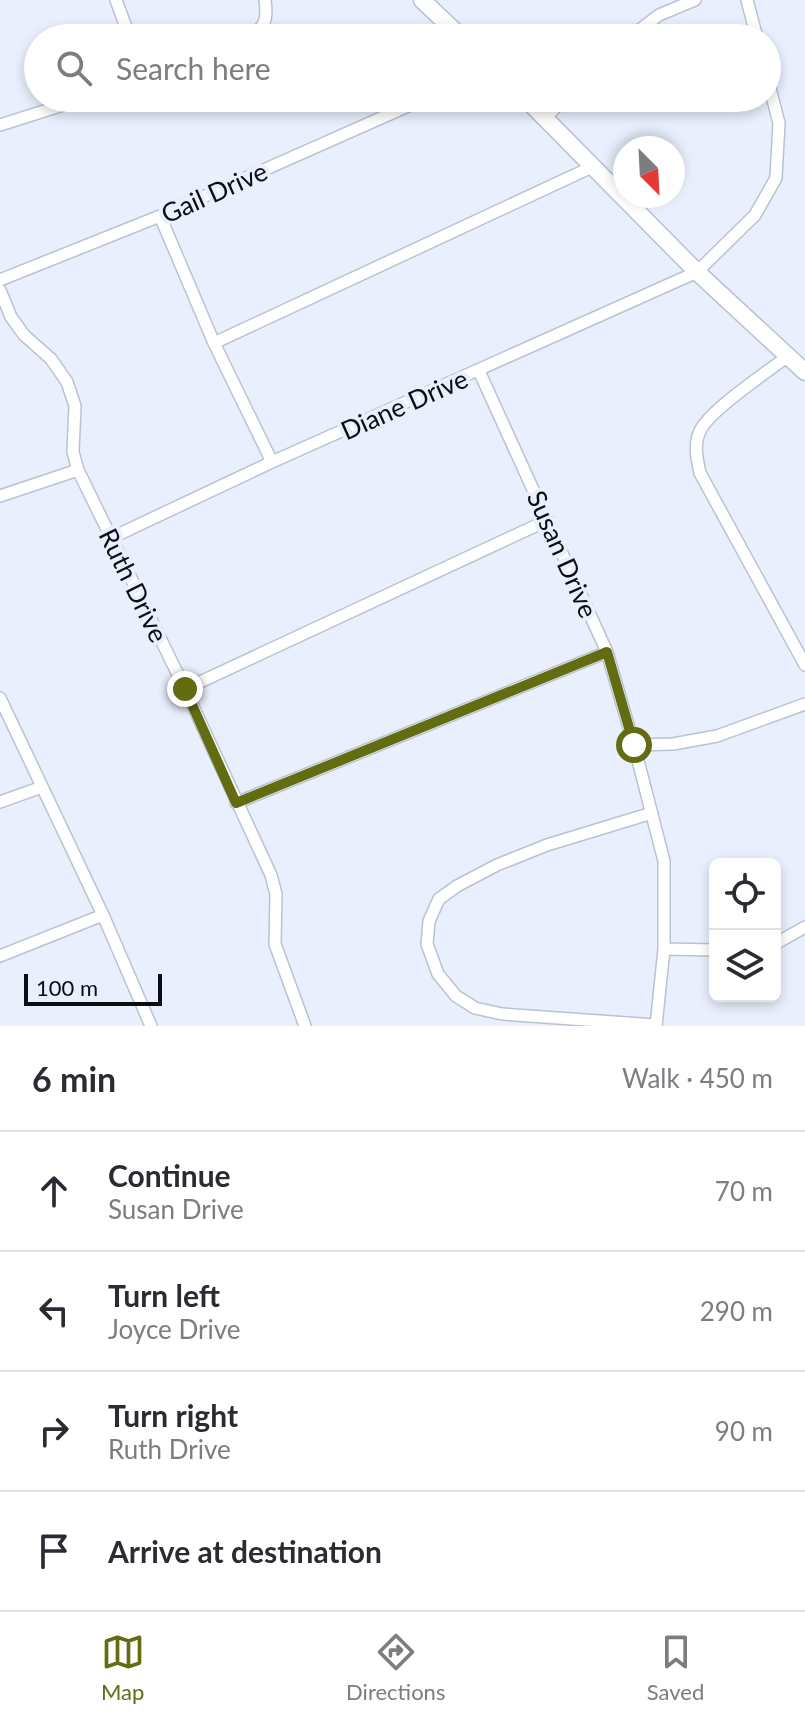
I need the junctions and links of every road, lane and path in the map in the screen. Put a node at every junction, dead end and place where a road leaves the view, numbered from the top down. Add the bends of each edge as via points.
1 (116, 0) edge
2 (265, 0) edge
3 (422, 0) edge
4 (695, 0) edge
5 (747, 0) edge
6 (125, 24) edge
7 (263, 24) edge
8 (447, 24) edge
9 (647, 24) edge
10 (753, 24) edge
11 (41, 112) edge
12 (394, 112) edge
13 (539, 112) edge
14 (551, 112) edge
15 (776, 112) edge
16 (545, 118) junction
17 (0, 125) edge
18 (594, 166) junction
19 (160, 216) junction
20 (697, 272) junction
21 (0, 280) edge
22 (0, 290) edge
23 (214, 343) junction
24 (788, 356) junction
25 (479, 371) junction
26 (805, 372) edge
27 (272, 462) junction
28 (78, 470) junction
29 (0, 496) edge
30 (548, 520) junction
31 (111, 538) junction
32 (607, 652) junction
33 (805, 665) edge
34 (185, 689) junction
35 (0, 698) edge
36 (805, 704) edge
37 (634, 745) junction
38 (42, 787) junction
39 (0, 802) edge
40 (236, 803) junction
41 (652, 813) junction
42 (103, 915) junction
43 (805, 927) edge
44 (781, 941) edge
45 (664, 949) junction
46 (709, 950) edge
47 (0, 956) edge
48 (151, 1026) edge
49 (305, 1026) edge
50 (656, 1026) edge

1 - 6 street
2 - 7 street via 268,16
3 - 8 street
4 - 9 street
5 - 10 street
11 - 17 street
12 - 19 street, Gail Drive
13 - 16 street
14 - 16 street
15 - 20 street via 776,178 755,215
16 - 18 street
18 - 20 street
18 - 23 street
19 - 21 street, Gail Drive
19 - 23 street
20 - 24 street
20 - 25 street, Diane Drive
22 - 28 street, Ruth Drive via 24,335 67,382 75,406 73,452
23 - 27 street
24 - 26 street
24 - 33 street via 714,413 700,431 696,451 700,473
25 - 27 street, Diane Drive
25 - 30 street, Susan Drive
27 - 31 street, Diane Drive
28 - 29 street
28 - 31 street, Ruth Drive
30 - 32 street, Susan Drive
30 - 34 street
31 - 34 street, Ruth Drive
32 - 37 street, Susan Drive
32 - 40 street
34 - 40 street, Ruth Drive
35 - 38 street
36 - 37 street via 717,736
37 - 41 street, Susan Drive
38 - 39 street
38 - 42 street
40 - 49 street, Ruth Drive via 271,875 275,944
41 - 45 street, Susan Drive via 664,861
41 - 50 street via 547,845 457,886 439,899 427,944 438,974 456,996 475,1008
42 - 47 street
42 - 48 street
43 - 44 street
45 - 46 street
45 - 50 street, Susan Drive

